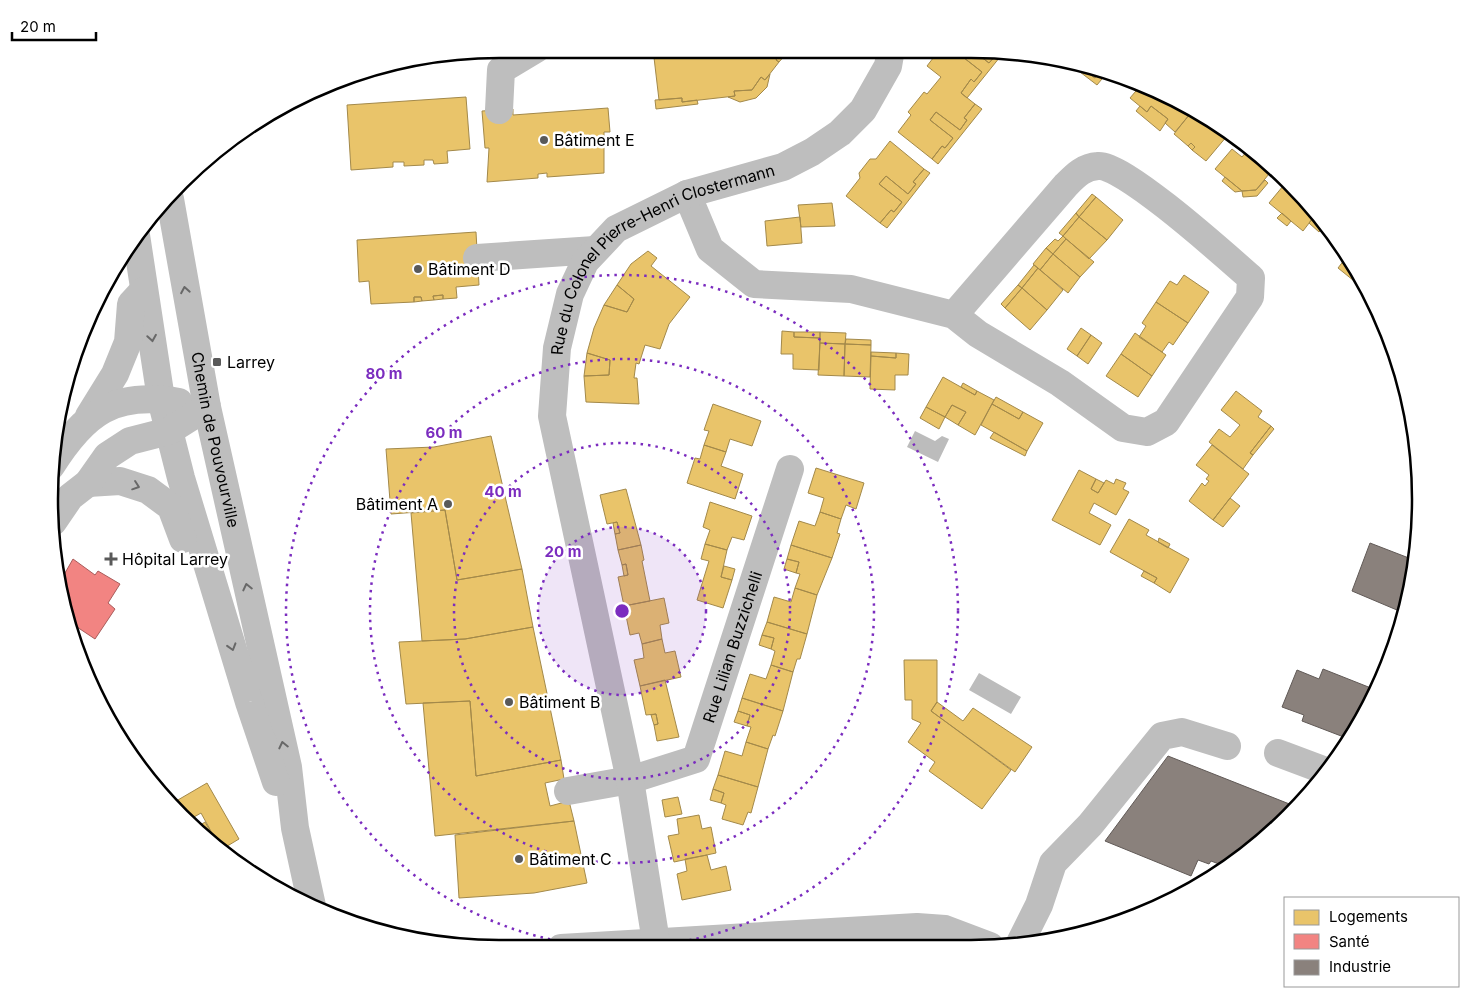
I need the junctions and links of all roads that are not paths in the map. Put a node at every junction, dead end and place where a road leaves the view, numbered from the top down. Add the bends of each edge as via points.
1 (521, 58) edge
2 (889, 58) edge
3 (498, 110) dead end
4 (687, 194) junction
5 (171, 204) edge
6 (138, 246) edge
7 (595, 250) junction
8 (478, 258) dead end
9 (144, 290) junction
10 (954, 315) junction
11 (161, 399) junction
12 (207, 407) junction
13 (88, 418) junction
14 (169, 431) junction
15 (60, 454) edge
16 (790, 469) dead end
17 (88, 483) junction
18 (58, 515) edge
19 (207, 567) junction
20 (1227, 746) dead end
21 (1278, 753) dead end
22 (1319, 768) edge
23 (630, 780) junction
24 (568, 791) dead end
25 (295, 828) junction
26 (310, 897) edge
27 (1023, 936) edge
28 (655, 940) edge
29 (728, 940) edge
30 (974, 940) edge

1 - 3 street via 501,70
2 - 4 street, Rue du Colonel Pierre-Henri Clostermann via 885,72 863,110 840,133 812,152 783,167
4 - 7 street, Rue du Colonel Pierre-Henri Clostermann via 616,229
4 - 10 street via 710,249 754,284 851,289
12 -> 5 street, Chemin de Pouvourville
6 - 9 street, Chemin de Pouvourville
7 - 8 street
7 - 23 street, Rue du Colonel Pierre-Henri Clostermann via 585,262 570,294 557,348 552,416
9 -> 11 street, Chemin de Pouvourville
9 - 13 street via 131,304 128,342 115,374
10 - 10 street via 1123,428 1147,432 1166,422 1250,296 1251,278 1210,241 1132,181 1099,165 1080,171 1066,185
11 - 12 street
11 - 13 street via 142,398 114,403
11 - 14 street, Chemin de Pouvourville
12 - 14 street
25 -> 12 street, Chemin de Pouvourville via 288,767
13 - 15 street
14 - 17 street via 130,441 106,456
14 - 19 street, Chemin de Pouvourville
16 - 23 street, Rue Lilian Buzzichelli via 696,759
17 - 18 street via 70,497
17 -> 19 street via 120,481 148,490 171,507 190,558
19 -> 25 street, Chemin de Pouvourville via 274,778
20 - 27 street via 1182,732 1162,736 1090,825 1053,863 1039,905
21 - 22 street
23 - 24 street
23 - 28 street, Rue du Colonel Pierre-Henri Clostermann
25 - 26 street, Chemin de Pouvourville
29 - 30 street via 917,927 945,929

